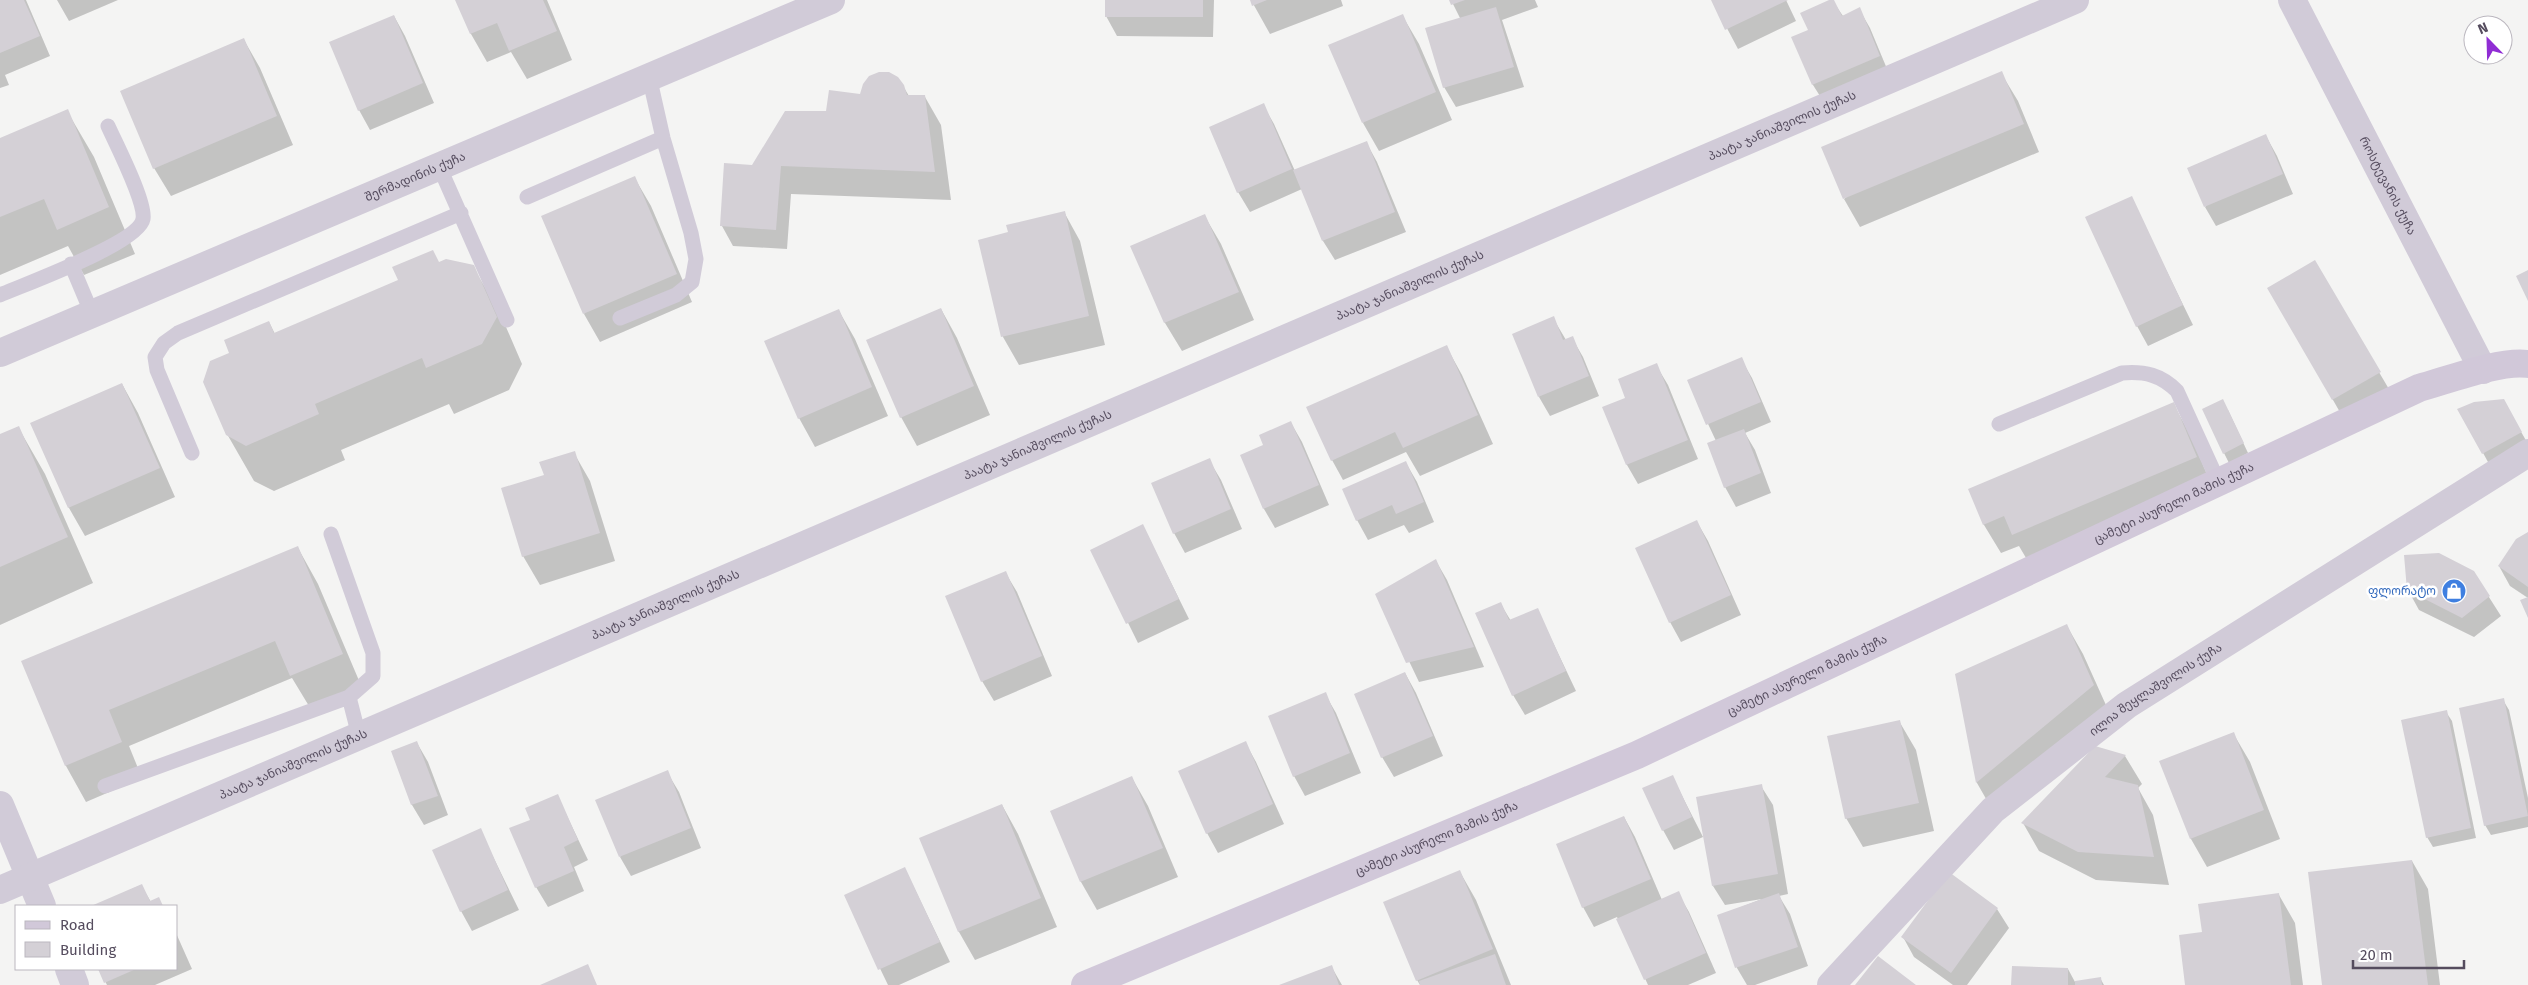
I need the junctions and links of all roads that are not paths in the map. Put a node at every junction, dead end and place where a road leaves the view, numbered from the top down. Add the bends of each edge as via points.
1 (831, 0) edge
2 (2075, 0) edge
3 (2292, 0) edge
4 (649, 76) junction
5 (108, 126) dead end
6 (663, 138) junction
7 (439, 166) junction
8 (527, 197) dead end
9 (461, 213) junction
10 (71, 264) junction
11 (0, 295) edge
12 (92, 314) junction
13 (620, 318) dead end
14 (507, 320) dead end
15 (0, 352) edge
16 (2528, 364) edge
17 (2483, 370) junction
18 (1999, 424) dead end
19 (192, 453) dead end
20 (2528, 453) edge
21 (2219, 483) junction
22 (331, 534) dead end
23 (348, 697) junction
24 (359, 736) junction
25 (105, 786) dead end
26 (0, 805) edge
27 (30, 877) junction
28 (0, 890) edge
29 (42, 905) edge
30 (69, 970) edge
31 (76, 985) edge
32 (1085, 985) edge
33 (1831, 985) edge

1 - 4 street, შერმადინის ქუჩა
2 - 24 street, პაატა ჯანიაშვილის ქუჩას
3 - 17 street, როსტევანის ქუჩა
4 - 6 lane
4 - 7 street, შერმადინის ქუჩა
5 - 10 lane via 141,202 143,218 138,230 124,240
6 - 8 lane
6 - 13 lane via 696,259 692,282 676,295
7 - 9 lane
7 - 12 street, შერმადინის ქუჩა
9 - 14 lane
9 - 19 lane via 178,333 164,343 155,356 157,370
10 - 11 lane
10 - 12 lane
12 - 15 street, შერმადინის ქუჩა
16 - 17 street, ცამეტი ასურელი მამის ქუჩა
17 - 21 street, ცამეტი ასურელი მამის ქუჩა via 2419,388
18 - 21 lane via 2122,373 2140,371 2167,381 2177,391
20 - 33 street, ილია შეყლაშვილის ქუჩა via 2127,705 1993,810
21 - 32 street, ცამეტი ასურელი მამის ქუჩა via 1637,755
22 - 23 lane via 373,653 373,676
23 - 24 lane
23 - 25 lane
24 - 27 street, პაატა ჯანიაშვილის ქუჩას
26 - 27 street
27 - 28 street, პაატა ჯანიაშვილის ქუჩას
27 - 29 street
30 - 31 street

